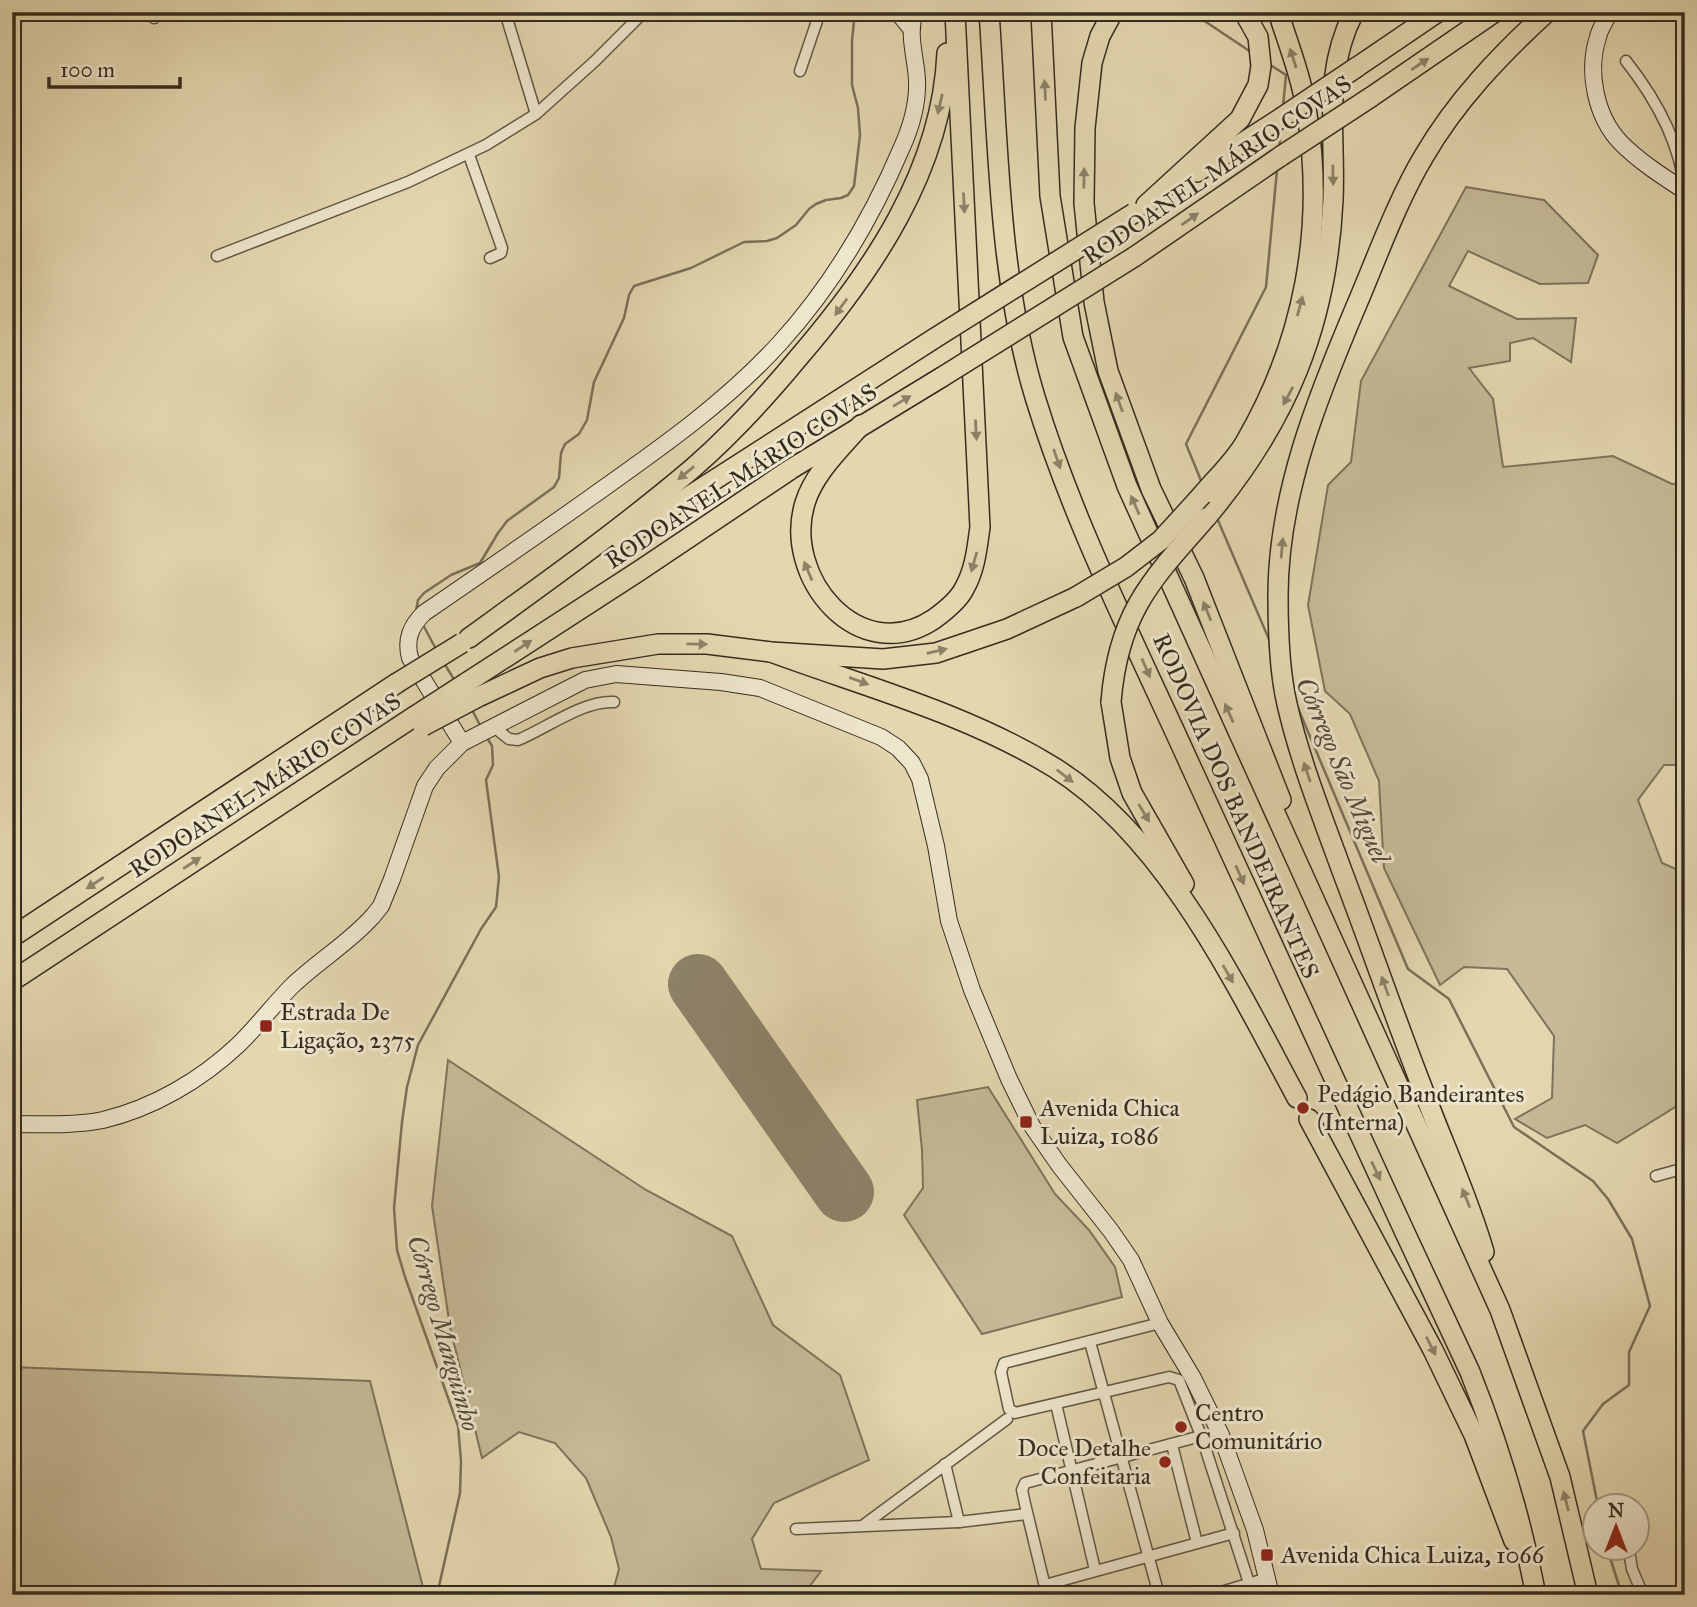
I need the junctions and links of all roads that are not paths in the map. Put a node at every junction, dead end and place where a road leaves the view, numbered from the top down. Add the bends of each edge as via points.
1 (505, 12) edge
2 (644, 12) edge
3 (820, 12) edge
4 (894, 12) edge
5 (915, 12) edge
6 (949, 12) edge
7 (955, 12) edge
8 (989, 12) edge
9 (1041, 12) edge
10 (1113, 12) edge
11 (1244, 12) edge
12 (1278, 12) edge
13 (1354, 12) edge
14 (1438, 12) edge
15 (1495, 12) edge
16 (1547, 12) edge
17 (1609, 12) edge
18 (911, 33) junction
19 (1626, 61) dead end
20 (800, 71) dead end
21 (536, 114) junction
22 (469, 155) junction
23 (1685, 191) edge
24 (1140, 209) junction
25 (217, 256) dead end
26 (490, 258) dead end
27 (861, 425) junction
28 (465, 640) junction
29 (771, 652) junction
30 (471, 691) junction
31 (614, 702) dead end
32 (494, 727) junction
33 (462, 743) junction
34 (1194, 915) junction
35 (12, 937) edge
36 (1329, 937) junction
37 (12, 981) edge
38 (1297, 1098) dead end
39 (1309, 1119) dead end
40 (12, 1124) edge
41 (1685, 1168) edge
42 (1656, 1176) dead end
43 (1500, 1310) junction
44 (1160, 1323) junction
45 (1090, 1342) junction
46 (1105, 1393) junction
47 (1056, 1404) junction
48 (1007, 1419) dead end
49 (1201, 1436) junction
50 (1172, 1445) junction
51 (1122, 1456) junction
52 (945, 1464) junction
53 (1072, 1471) junction
54 (1027, 1514) junction
55 (959, 1522) junction
56 (865, 1524) junction
57 (796, 1529) dead end
58 (1234, 1533) junction
59 (1197, 1543) junction
60 (1147, 1555) junction
61 (1631, 1562) edge
62 (1095, 1570) junction
63 (1268, 1578) junction
64 (1249, 1583) junction
65 (1534, 1585) edge
66 (1046, 1590) edge
67 (1159, 1595) edge
68 (1211, 1595) edge
69 (1271, 1595) edge
70 (1588, 1595) edge
71 (1643, 1595) edge

1 - 21 street
2 - 21 street
3 - 20 street
4 - 18 street
5 - 18 main road
6 -> 28 highway via 942,94 914,187 890,235 831,321 758,405 693,467
7 -> 27 highway via 980,527 976,561 964,591 938,615 913,629 891,632 855,625 824,599 803,558 799,534 805,502 817,476
8 -> 65 highway, RODOVIA DOS BANDEIRANTES via 1005,237 1034,395 1075,511 1470,1372 1495,1434
36 -> 9 highway, RODOVIA DOS BANDEIRANTES via 1127,486 1073,337 1050,196
36 -> 10 highway via 1242,697 1194,578 1151,489 1108,371 1094,302 1084,203 1085,128 1092,63
11 - 24 highway via 1258,37 1258,85 1240,119
29 -> 12 highway, bridge via 883,659 936,653 1007,629 1076,597 1161,540 1245,443 1280,372 1308,274 1314,197 1307,112
13 -> 34 highway, bridge via 1335,64 1333,199 1326,270 1312,332 1292,387 1236,483 1156,575 1136,605 1113,673 1111,702 1120,758 1132,793 1187,888
14 - 24 highway, RODOANEL MÁRIO COVAS, bridge
27 -> 15 highway, RODOANEL MÁRIO COVAS, bridge via 1134,257
43 -> 16 highway via 1474,1218 1316,801 1287,701 1278,594 1296,469 1329,370 1396,215 1423,157 1456,109
17 - 23 main road via 1594,58 1599,106 1618,141
18 - 33 main road via 916,100 902,147 859,233 807,312 764,359 679,434 424,613 412,627 410,658
19 - 23 street via 1666,125
21 - 22 street
22 - 25 street
22 - 26 street via 502,248
24 - 28 highway, RODOANEL MÁRIO COVAS, bridge
30 -> 27 highway, RODOANEL MÁRIO COVAS via 639,571
28 -> 35 highway, RODOANEL MÁRIO COVAS, bridge
30 -> 29 highway via 572,658 619,649 707,644
29 -> 34 highway via 933,710 1056,769 1135,838
37 -> 30 highway, RODOANEL MÁRIO COVAS, bridge via 348,760
31 - 32 street via 590,705 519,740 509,739
32 - 33 main road
32 - 44 main road via 585,680 616,674 760,688 898,748 920,779 942,869 949,921 1009,1079 1032,1126 1131,1260
33 - 40 main road via 425,786 381,906 292,986 222,1059 185,1085 127,1112 79,1123
34 -> 38 highway
36 - 43 highway, RODOVIA DOS BANDEIRANTES
39 -> 65 highway via 1433,1350 1474,1436
41 - 42 street
70 -> 43 highway, RODOVIA DOS BANDEIRANTES via 1560,1477
44 - 45 street
44 - 63 main road via 1221,1435
45 - 46 street
45 - 47 street via 1004,1363 1001,1372 1012,1412
46 - 47 street
46 - 49 street via 1175,1377
46 - 51 street
47 - 53 street
48 - 52 street
49 - 50 street
49 - 58 street
50 - 51 street
50 - 59 street
51 - 53 street
51 - 60 street
52 - 55 street
52 - 56 street
53 - 54 street via 1028,1480 1022,1490
53 - 62 street
54 - 55 street
54 - 66 street
55 - 56 street
56 - 57 street
58 - 59 street
58 - 64 street
59 - 60 street
60 - 62 street
60 - 67 street
61 - 71 street
62 - 66 street
63 - 64 street
63 - 69 main road
64 - 68 street

